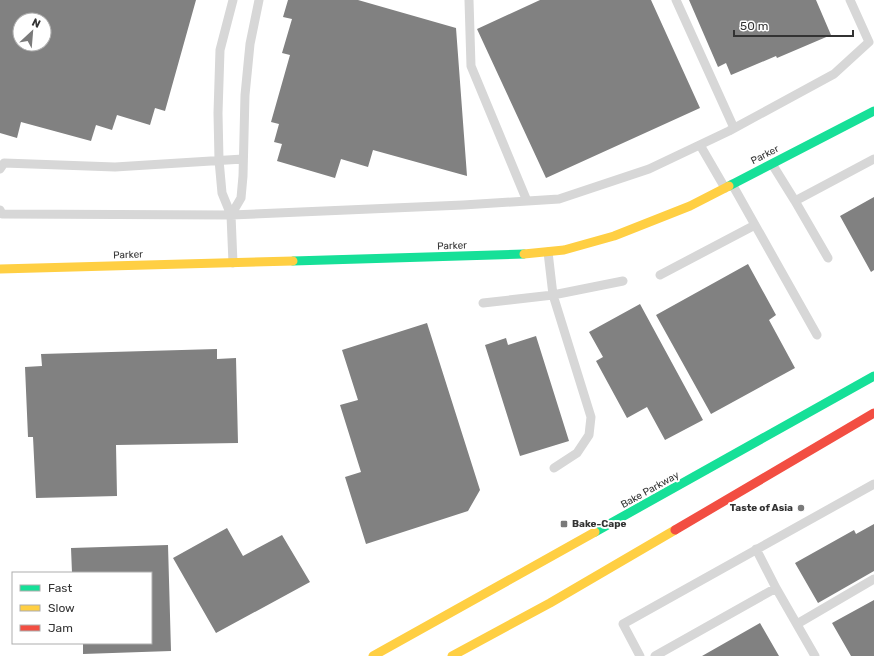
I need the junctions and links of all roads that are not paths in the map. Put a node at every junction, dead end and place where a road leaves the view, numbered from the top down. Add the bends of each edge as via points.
1 (233, 0) edge
2 (259, 0) edge
3 (469, 0) edge
4 (676, 0) edge
5 (850, 0) edge
6 (874, 111) edge
7 (734, 128) junction
8 (700, 145) junction
9 (243, 159) junction
10 (874, 159) edge
11 (219, 160) junction
12 (772, 164) junction
13 (0, 169) edge
14 (729, 186) junction
15 (527, 201) junction
16 (795, 201) junction
17 (0, 210) edge
18 (231, 215) junction
19 (755, 225) junction
20 (548, 252) junction
21 (828, 258) dead end
22 (233, 263) junction
23 (0, 269) edge
24 (660, 275) dead end
25 (623, 281) dead end
26 (553, 295) junction
27 (483, 303) dead end
28 (817, 335) dead end
29 (874, 376) edge
30 (874, 413) edge
31 (554, 468) dead end
32 (874, 484) edge
33 (756, 550) junction
34 (874, 579) edge
35 (776, 588) junction
36 (797, 624) junction
37 (373, 656) edge
38 (452, 656) edge
39 (640, 656) edge
40 (655, 656) edge
41 (815, 656) edge

1 - 11 lane via 220,50
2 - 9 lane via 250,44
3 - 15 lane via 471,66
4 - 7 lane
5 - 7 lane via 868,42 834,74
6 - 12 main road, Parker
7 - 8 lane
8 - 14 lane
8 - 15 lane via 650,169 559,198
9 - 11 lane
9 - 18 lane via 241,198
10 - 16 lane
11 - 13 lane via 115,167 4,163
11 - 18 lane via 222,193
12 - 14 main road, Parker
12 - 16 lane
14 - 19 lane
14 - 20 main road, Parker via 690,206 614,236
15 - 18 lane
16 - 21 lane
17 - 18 lane via 2,214
18 - 22 lane
19 - 24 lane
19 - 28 lane
20 - 22 main road, Parker via 514,256
20 - 26 lane
22 - 23 main road, Parker
25 - 26 lane
26 - 27 lane
26 - 31 lane via 591,417 589,435 577,453
29 - 37 main road, Bake Parkway
30 - 38 main road via 550,603
32 - 33 lane
33 - 35 lane
33 - 39 lane via 623,624
34 - 36 lane
35 - 36 lane
35 - 40 lane
36 - 41 lane

